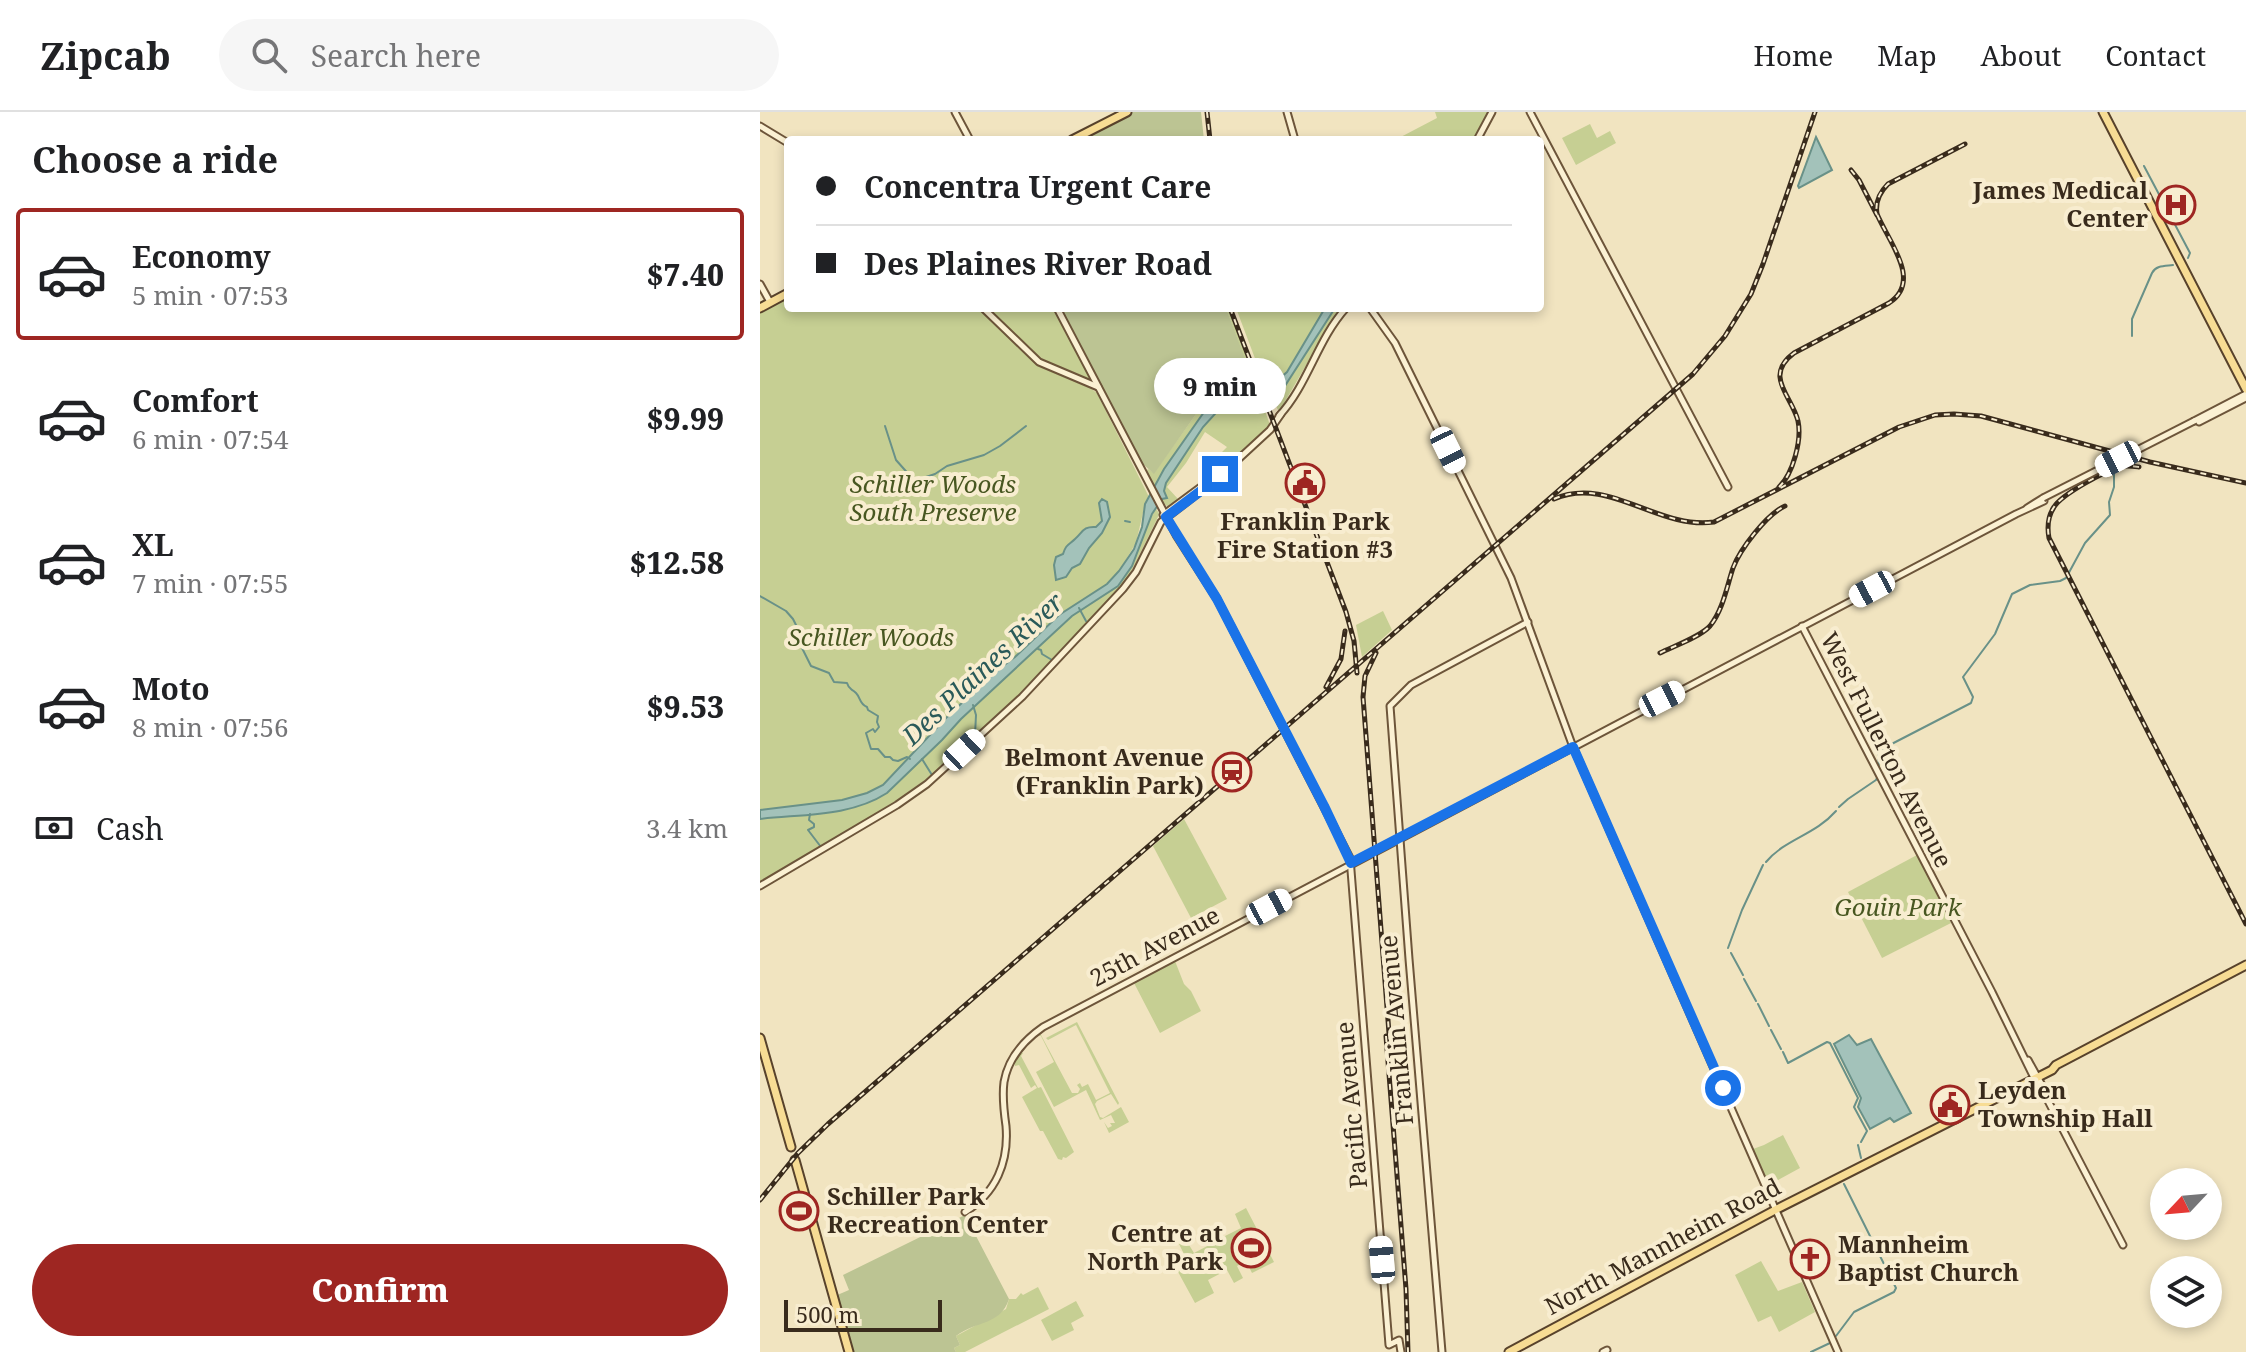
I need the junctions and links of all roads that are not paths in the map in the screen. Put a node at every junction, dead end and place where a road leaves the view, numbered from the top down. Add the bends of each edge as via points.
1 (955, 112) edge
2 (1127, 112) edge
3 (1287, 112) edge
4 (1492, 112) edge
5 (1530, 112) edge
6 (2105, 112) edge
7 (760, 126) edge
8 (968, 136) edge
9 (1080, 136) edge
10 (1294, 136) edge
11 (1479, 136) edge
12 (1543, 136) edge
13 (1544, 139) edge
14 (784, 141) edge
15 (760, 284) edge
16 (784, 295) edge
17 (2201, 297) junction
18 (770, 302) junction
19 (760, 308) edge
20 (987, 312) edge
21 (1059, 312) edge
22 (1343, 312) edge
23 (1373, 312) edge
24 (2246, 379) edge
25 (1098, 387) junction
26 (2246, 394) edge
27 (1728, 487) dead end
28 (1165, 515) junction
29 (1528, 622) junction
30 (1802, 626) junction
31 (1573, 747) junction
32 (1400, 838) junction
33 (1351, 863) junction
34 (760, 886) edge
35 (2246, 965) edge
36 (760, 1038) edge
37 (2035, 1076) junction
38 (791, 1147) dead end
39 (795, 1160) dead end
40 (965, 1212) dead end
41 (1778, 1212) junction
42 (2123, 1245) dead end
43 (849, 1352) edge
44 (1401, 1352) edge
45 (1442, 1352) edge
46 (1509, 1352) edge
47 (1518, 1352) edge
48 (1838, 1352) edge

1 - 8 main road
2 - 9 main road
3 - 10 main road
4 - 11 main road
5 - 12 main road
6 - 17 main road
7 - 14 main road
13 - 27 main road
15 - 18 main road
16 - 18 main road
17 - 24 main road
17 - 26 main road
18 - 19 main road
20 - 25 main road via 1044,365
21 - 25 main road
22 - 28 main road via 1274,425
23 - 29 main road via 1401,354
25 - 28 main road
26 - 30 main road, 25th Avenue, bridge
28 - 33 main road via 1217,599
28 - 34 main road via 1153,528 1133,576 1022,697 927,784
29 - 31 main road
29 - 32 main road, Franklin Avenue via 1411,685 1390,706
30 - 31 main road, 25th Avenue
30 - 37 main road, West Fullerton Avenue
31 - 32 main road, 25th Avenue
31 - 41 main road
32 - 33 main road, 25th Avenue
32 - 45 main road, Franklin Avenue
33 - 40 main road, 25th Avenue via 1034,1033 1006,1076 1001,1171 989,1192
33 - 44 main road, Pacific Avenue via 1389,1345 1399,1340
35 - 37 main road, North Mannheim Road
36 - 38 main road
37 - 41 main road, North Mannheim Road
37 - 42 main road, West Fullerton Avenue
39 - 43 main road
41 - 46 main road, North Mannheim Road
41 - 47 main road, North Mannheim Road
41 - 48 main road

